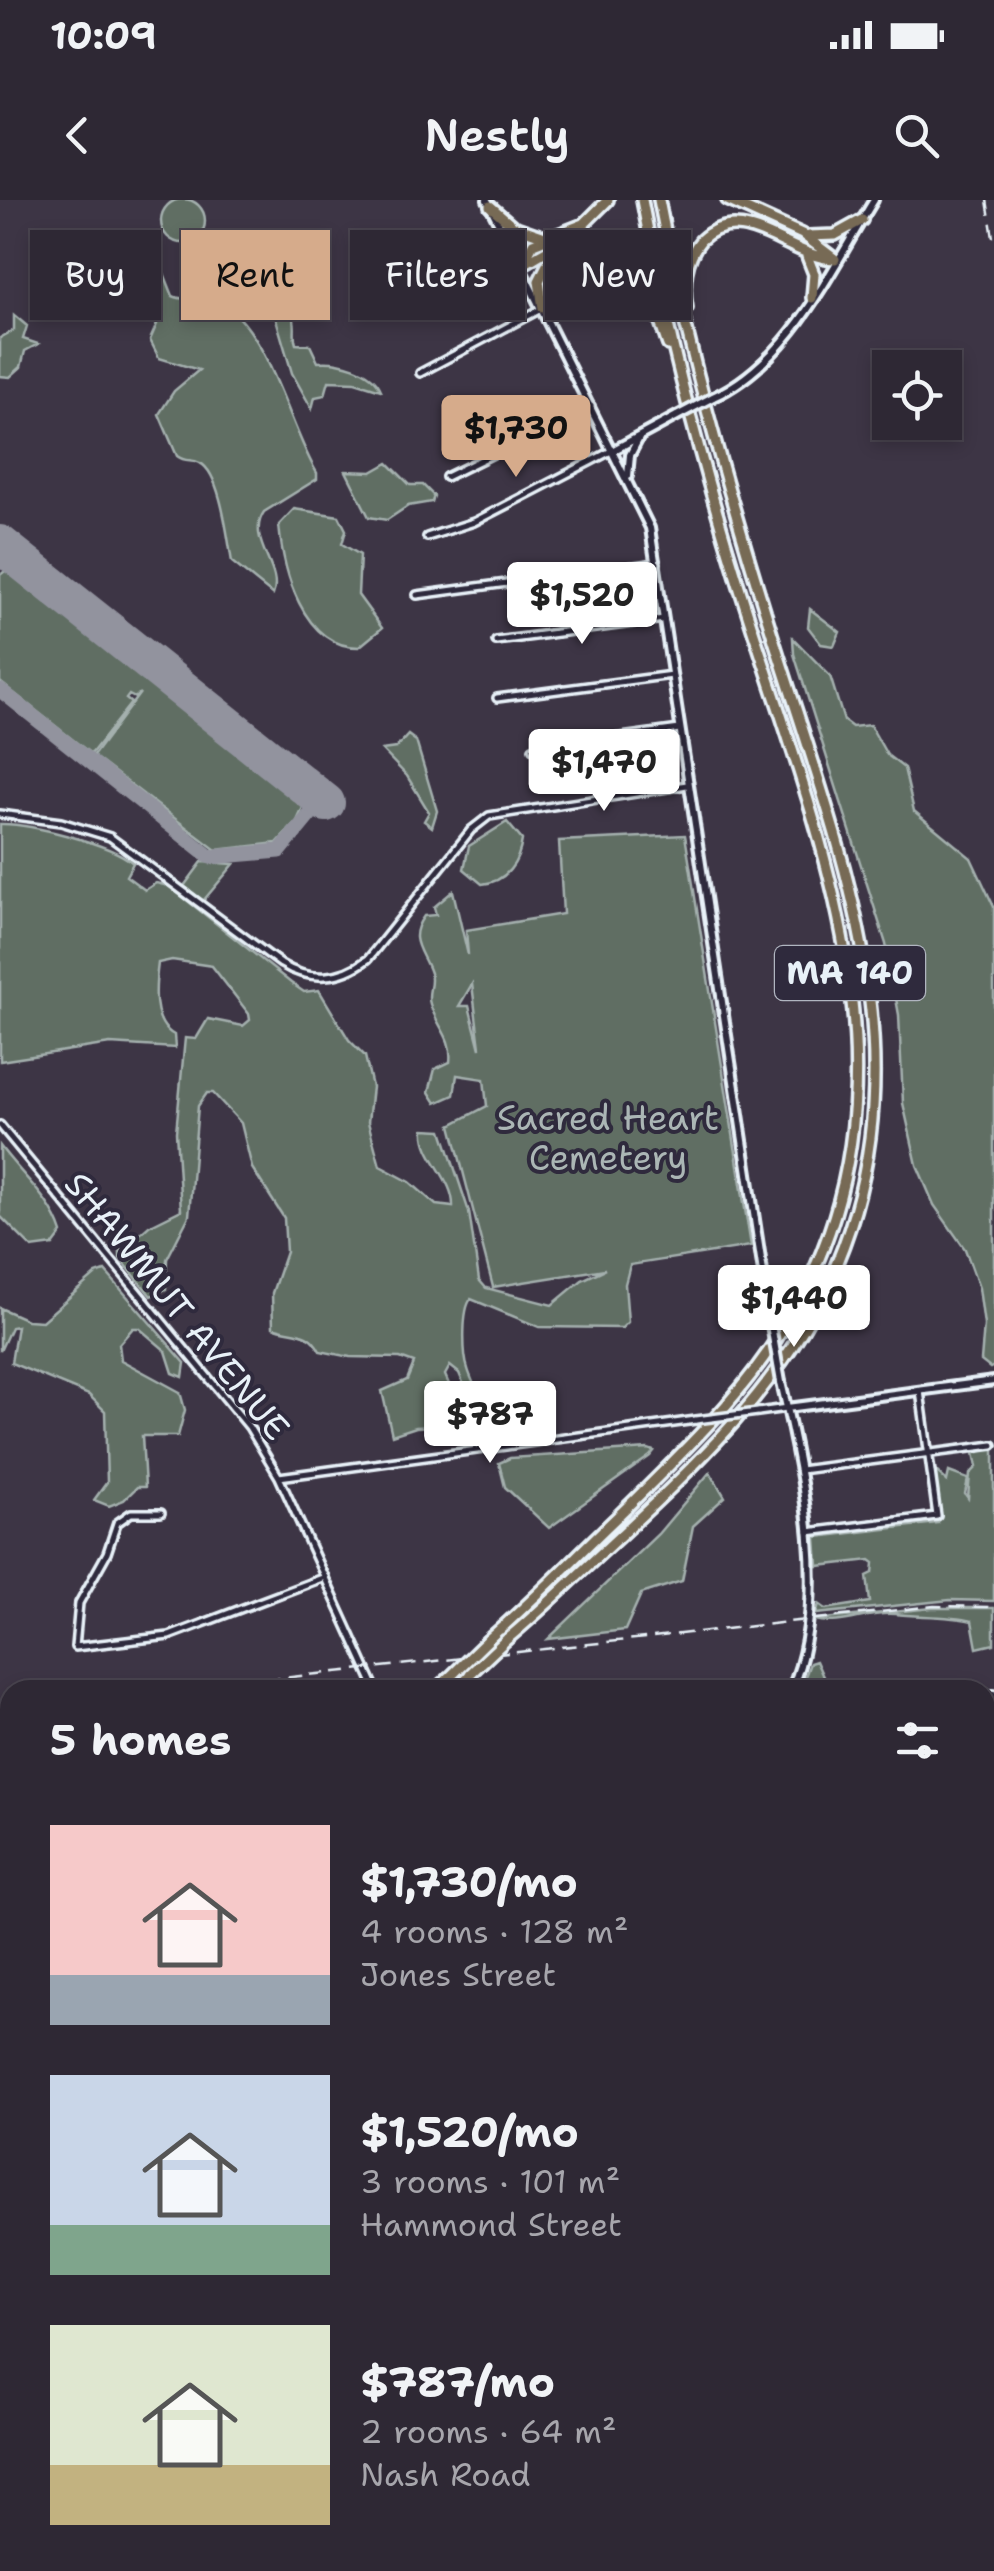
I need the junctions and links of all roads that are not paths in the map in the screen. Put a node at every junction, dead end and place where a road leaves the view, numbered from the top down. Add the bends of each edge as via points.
1 (608, 200) edge
2 (642, 200) edge
3 (659, 200) edge
4 (727, 200) edge
5 (874, 200) edge
6 (489, 203) edge
7 (862, 220) junction
8 (503, 230) edge
9 (568, 230) edge
10 (802, 234) junction
11 (545, 235) edge
12 (545, 239) edge
13 (805, 254) junction
14 (525, 258) edge
15 (836, 260) junction
16 (545, 265) edge
17 (525, 271) edge
18 (812, 298) junction
19 (543, 308) junction
20 (659, 320) edge
21 (696, 366) junction
22 (420, 373) dead end
23 (682, 386) junction
24 (592, 406) junction
25 (640, 435) junction
26 (614, 450) junction
27 (446, 478) dead end
28 (628, 479) junction
29 (427, 537) dead end
30 (657, 564) junction
31 (417, 595) dead end
32 (664, 619) junction
33 (496, 640) dead end
34 (672, 674) junction
35 (496, 698) dead end
36 (680, 730) junction
37 (534, 749) dead end
38 (687, 785) junction
39 (0, 814) edge
40 (0, 1125) edge
41 (994, 1381) edge
42 (920, 1391) junction
43 (787, 1408) junction
44 (994, 1446) edge
45 (930, 1455) junction
46 (797, 1471) junction
47 (279, 1477) junction
48 (161, 1512) dead end
49 (808, 1532) junction
50 (325, 1578) junction
51 (371, 1680) edge
52 (447, 1680) edge
53 (464, 1680) edge
54 (794, 1680) edge

1 - 9 highway
2 - 23 highway, MA 140
3 - 21 highway, MA 140
4 - 10 highway
5 - 7 main road
6 - 8 main road
6 - 11 highway via 520,230
7 - 10 highway via 836,235
7 - 15 main road
10 - 15 highway
12 - 14 highway via 530,246
13 - 15 highway
13 - 18 highway via 814,270
13 - 21 highway via 748,221 723,224 701,240 686,281
15 - 18 main road
16 - 19 highway
17 - 19 main road
18 - 25 main road, bridge via 774,353 742,384
19 - 22 street
19 - 24 main road
20 - 23 highway
21 - 53 highway, MA 140, bridge via 859,924 875,1029 870,1141 834,1269 770,1379 675,1484
23 - 52 highway, MA 140, bridge via 841,926 858,1028 855,1128 823,1252 763,1361 678,1457
24 - 26 main road
24 - 27 street
25 - 26 main road
25 - 28 main road
26 - 28 main road
26 - 29 street via 474,522
28 - 30 main road via 648,521
30 - 31 street
30 - 32 main road
32 - 33 street
32 - 34 main road
34 - 35 street
34 - 36 main road
36 - 37 street
36 - 38 main road
38 - 39 street via 495,813 475,826 368,960 325,977 288,968 110,837
38 - 43 main road, bridge
40 - 47 street, SHAWMUT AVENUE via 208,1374
41 - 42 main road
42 - 43 main road
42 - 45 street
43 - 46 main road
43 - 47 street, bridge
44 - 45 street
45 - 46 street
45 - 49 street via 937,1516
46 - 49 main road
47 - 50 street, SHAWMUT AVENUE
48 - 50 street via 117,1522 79,1603 76,1647 169,1636
49 - 54 main road via 804,1650
50 - 51 street, SHAWMUT AVENUE

